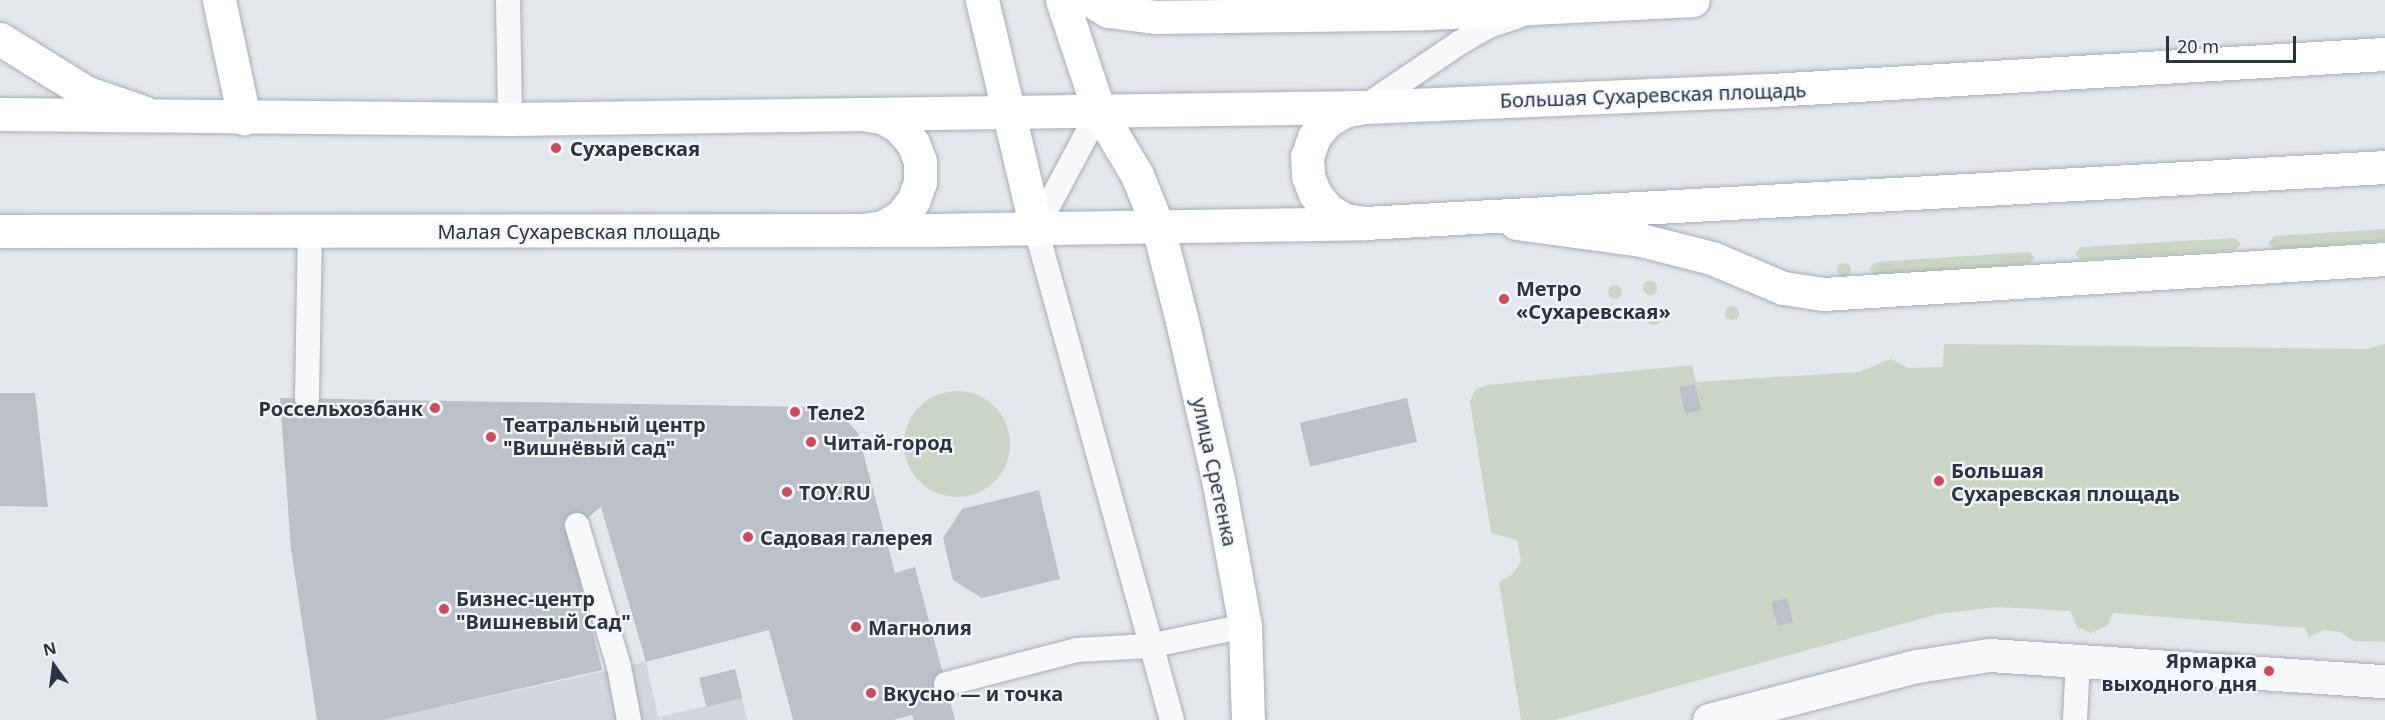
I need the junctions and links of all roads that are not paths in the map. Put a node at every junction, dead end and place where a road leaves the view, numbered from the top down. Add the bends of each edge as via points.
1 (219, 0) edge
2 (508, 0) edge
3 (982, 0) edge
4 (1062, 0) edge
5 (1090, 0) edge
6 (1693, 0) edge
7 (1543, 4) edge
8 (0, 39) edge
9 (2385, 54) edge
10 (1364, 107) junction
11 (1099, 111) junction
12 (1010, 113) junction
13 (0, 114) edge
14 (862, 114) junction
15 (156, 115) junction
16 (244, 118) junction
17 (510, 119) junction
18 (2385, 167) edge
19 (1485, 219) junction
20 (1365, 223) junction
21 (1158, 227) junction
22 (1036, 229) junction
23 (863, 230) junction
24 (0, 231) edge
25 (310, 232) junction
26 (2385, 259) edge
27 (307, 398) dead end
28 (577, 525) dead end
29 (1245, 626) junction
30 (1149, 646) junction
31 (2078, 658) junction
32 (2385, 681) edge
33 (946, 684) dead end
34 (629, 720) edge
35 (1172, 720) edge
36 (1248, 720) edge
37 (1709, 720) edge
38 (2075, 720) edge

1 - 16 main road
2 - 17 lane
3 - 12 main road
4 - 11 main road, улица Сретенка
5 - 7 main road via 1107,11 1155,17
6 - 7 main road
7 - 10 lane via 1488,26 1433,58 1401,85
8 - 15 main road via 87,93
9 - 10 main road, Большая Сухаревская площадь via 1771,90
10 - 11 main road, Большая Сухаревская площадь
10 - 20 main road via 1344,111 1326,122 1314,137 1307,156 1308,176 1315,194 1328,210 1346,220
11 - 12 main road
11 - 21 main road, улица Сретенка via 1137,175
11 - 22 lane
12 - 14 main road
12 - 22 main road
13 - 15 main road
14 - 17 main road
14 - 23 main road via 882,117 899,127 913,143 920,161 920,182 913,201 900,217 883,227
15 - 16 main road
16 - 17 main road
18 - 19 main road
19 - 20 main road
19 - 26 main road via 1641,240 1712,258 1783,288 1824,294
20 - 21 main road
21 - 22 main road, Малая Сухаревская площадь
21 - 29 main road, улица Сретенка via 1219,484
22 - 23 main road, Малая Сухаревская площадь
22 - 30 lane
23 - 25 main road, Малая Сухаревская площадь
24 - 25 main road, Малая Сухаревская площадь
25 - 27 lane
28 - 34 lane via 619,667
29 - 30 lane
29 - 36 main road, улица Сретенка
30 - 33 lane via 1077,650
30 - 35 lane
31 - 32 street
31 - 37 street via 1989,655 1917,666
31 - 38 lane

